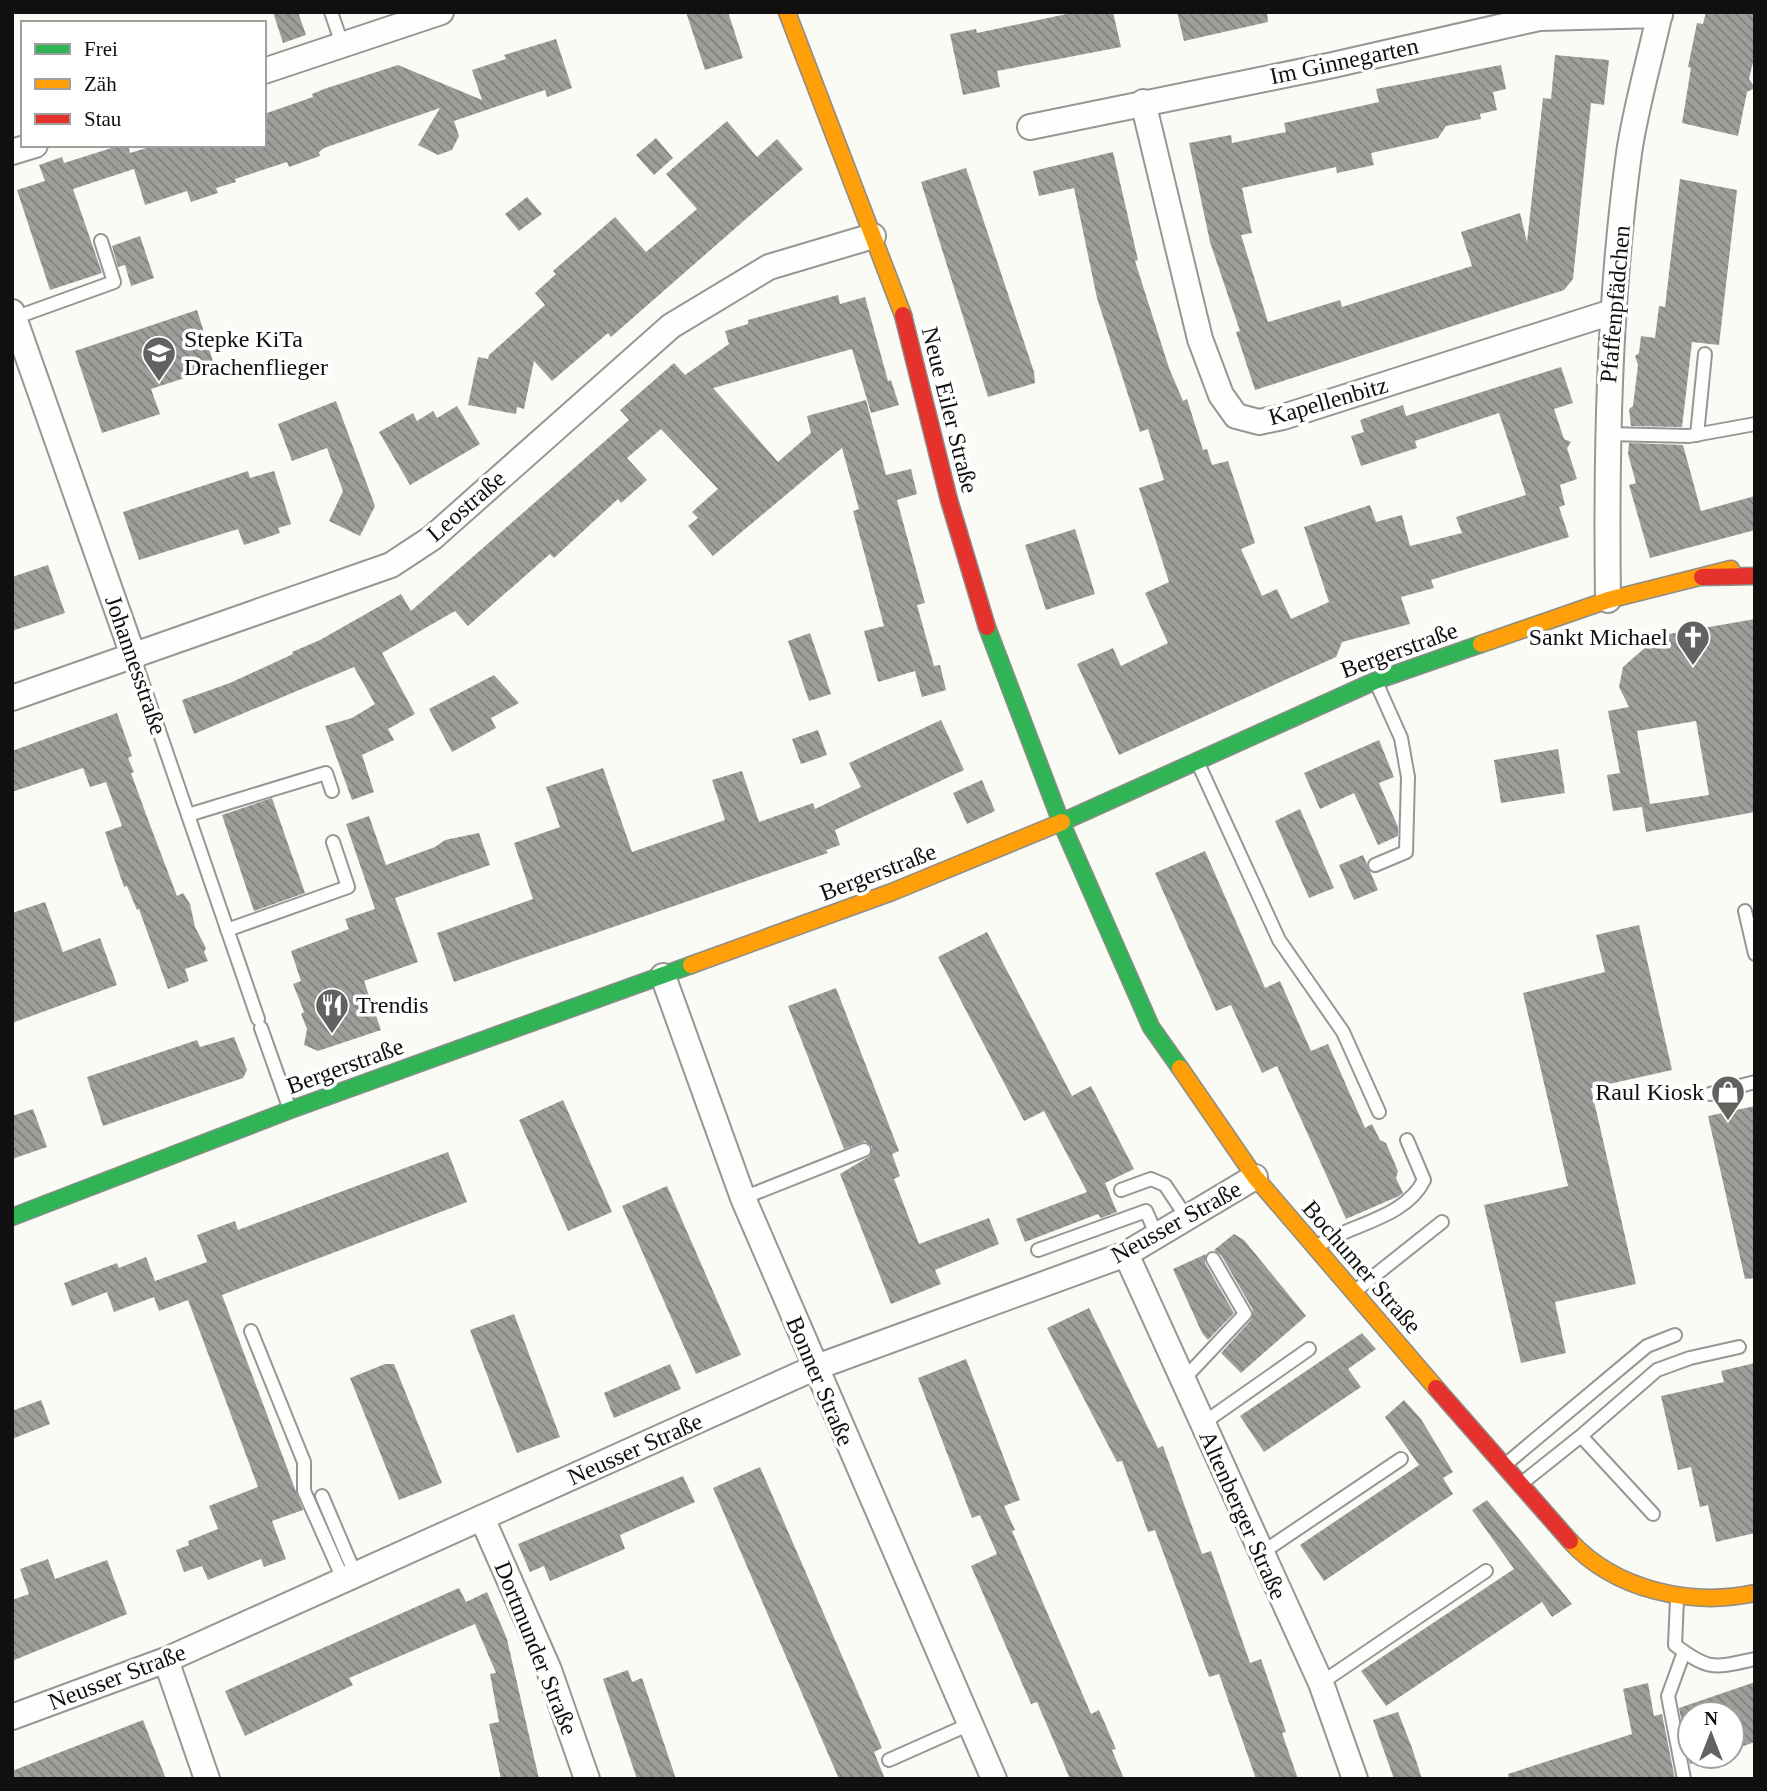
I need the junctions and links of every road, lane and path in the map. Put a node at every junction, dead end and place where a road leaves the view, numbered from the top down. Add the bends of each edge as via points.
1 (331, 12) edge
2 (441, 12) edge
3 (787, 12) edge
4 (1660, 13) edge
5 (342, 44) junction
6 (266, 70) edge
7 (1143, 102) junction
8 (1030, 127) dead end
9 (873, 236) junction
10 (101, 242) dead end
11 (1612, 312) junction
12 (13, 315) edge
13 (18, 353) edge
14 (1705, 354) dead end
15 (1755, 424) edge
16 (1608, 433) junction
17 (1697, 435) junction
18 (1755, 563) edge
19 (1755, 576) edge
20 (1702, 577) junction
21 (1608, 600) junction
22 (134, 658) junction
23 (1375, 681) junction
24 (12, 698) edge
25 (1197, 761) junction
26 (332, 791) dead end
27 (188, 815) junction
28 (1061, 822) junction
29 (333, 842) dead end
30 (1375, 865) dead end
31 (1745, 911) dead end
32 (228, 930) junction
33 (1755, 954) edge
34 (663, 976) junction
35 (1755, 1082) edge
36 (1710, 1094) dead end
37 (290, 1110) junction
38 (1379, 1112) dead end
39 (1406, 1140) dead end
40 (864, 1150) dead end
41 (1255, 1177) junction
42 (1121, 1190) dead end
43 (743, 1198) junction
44 (12, 1217) edge
45 (1187, 1218) junction
46 (1442, 1222) dead end
47 (1157, 1236) junction
48 (1315, 1247) junction
49 (1038, 1250) dead end
50 (1126, 1254) junction
51 (1213, 1259) dead end
52 (1354, 1292) junction
53 (251, 1331) dead end
54 (1675, 1335) dead end
55 (1739, 1347) dead end
56 (1309, 1349) dead end
57 (814, 1368) junction
58 (1182, 1381) junction
59 (1202, 1424) junction
60 (1581, 1437) junction
61 (1401, 1459) dead end
62 (1503, 1467) junction
63 (1519, 1485) junction
64 (322, 1496) dead end
65 (1653, 1514) dead end
66 (482, 1518) junction
67 (1260, 1554) junction
68 (1486, 1571) dead end
69 (350, 1578) junction
70 (1755, 1593) edge
71 (1677, 1595) junction
72 (1684, 1652) junction
73 (1755, 1659) edge
74 (166, 1660) junction
75 (1321, 1683) junction
76 (12, 1717) edge
77 (970, 1724) junction
78 (889, 1760) dead end
79 (207, 1779) edge
80 (587, 1779) edge
81 (994, 1779) edge
82 (1355, 1779) edge
83 (1684, 1779) edge

1 - 5 lane
2 - 5 street
3 - 9 street, Neue Eiler Straße
4 - 7 street, Im Ginnegarten via 1539,18
4 - 11 street, Pfaffenpfädchen via 1630,150
5 - 6 street
7 - 8 street, Im Ginnegarten
7 - 11 street, Kapellenbitz via 1200,339 1221,395 1236,416 1259,422 1283,417
9 - 22 street, Leostraße via 769,267 671,326 432,538 391,565
9 - 28 street, Neue Eiler Straße via 903,313 949,500 995,654
10 - 12 lane via 114,282
11 - 16 street, Pfaffenpfädchen
12 - 13 street, Johannesstraße
13 - 22 street, Johannesstraße
14 - 17 lane
15 - 17 lane
16 - 17 lane
16 - 21 street, Pfaffenpfädchen
18 - 20 street, Bergerstraße
19 - 20 street
20 - 21 street, Bergerstraße
21 - 23 street, Bergerstraße
22 - 24 street, Leostraße
22 - 27 lane, Johannesstraße
23 - 25 street, Bergerstraße
23 - 30 lane via 1401,738 1408,777 1406,852
25 - 28 street, Bergerstraße
25 - 38 lane via 1279,940 1343,1032
26 - 27 lane via 326,774
27 - 32 lane, Johannesstraße
28 - 34 street, Bergerstraße via 892,892
28 - 41 street, Bochumer Straße via 1151,1027
29 - 32 lane via 348,887
31 - 33 lane
32 - 37 lane, Johannesstraße
34 - 37 street, Bergerstraße
34 - 43 street, Bonner Straße
35 - 36 lane
37 - 44 street, Bergerstraße
39 - 48 lane via 1424,1180 1418,1193 1391,1212
40 - 43 lane
41 - 45 street, Neusser Straße
41 - 48 street, Bochumer Straße
42 - 45 lane via 1151,1179 1165,1185
43 - 57 street, Bonner Straße
45 - 47 street, Neusser Straße
46 - 52 lane
47 - 49 lane via 1146,1211
47 - 50 street, Neusser Straße
48 - 52 street, Bochumer Straße
50 - 57 street, Neusser Straße
50 - 58 street, Altenberger Straße
51 - 58 lane via 1245,1314
52 - 62 street, Bochumer Straße
53 - 69 lane via 304,1462 304,1491
54 - 62 lane via 1647,1346
55 - 60 lane via 1690,1357 1657,1370
56 - 59 lane
57 - 66 street, Neusser Straße
57 - 77 street, Bonner Straße
58 - 59 street, Altenberger Straße
59 - 67 street, Altenberger Straße
60 - 63 lane
60 - 65 lane
61 - 67 lane
62 - 63 street, Bochumer Straße
63 - 71 street, Bochumer Straße via 1575,1546 1612,1575
64 - 69 lane
66 - 69 street, Neusser Straße
66 - 80 street, Dortmunder Straße via 549,1670
67 - 75 street, Altenberger Straße
68 - 75 lane
69 - 74 street, Neusser Straße
70 - 71 street, Bochumer Straße
71 - 72 lane via 1675,1646
72 - 73 lane via 1694,1661 1717,1667
72 - 83 lane via 1668,1696
74 - 76 street, Neusser Straße
74 - 79 street
75 - 82 street, Altenberger Straße
77 - 78 lane
77 - 81 street, Bonner Straße

